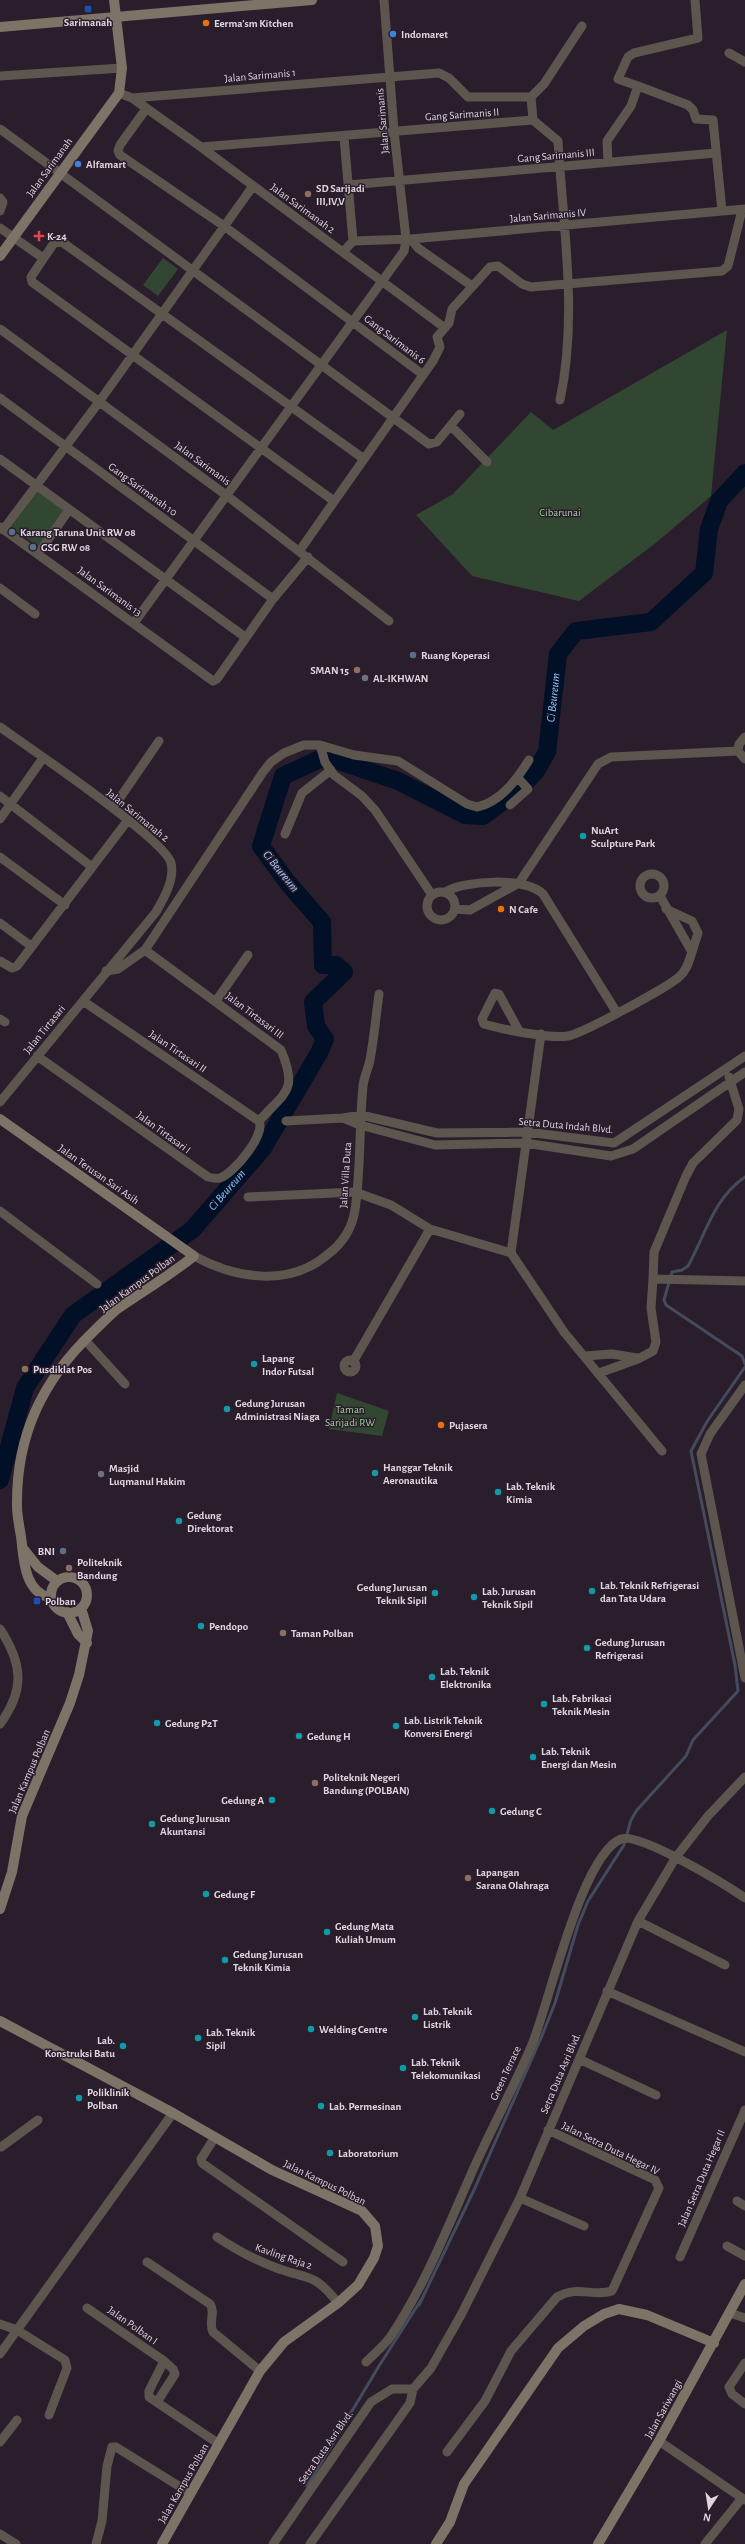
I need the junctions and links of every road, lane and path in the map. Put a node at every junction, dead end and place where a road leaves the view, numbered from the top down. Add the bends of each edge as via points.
1 (114, 0) edge
2 (312, 0) edge
3 (384, 0) edge
4 (695, 0) edge
5 (116, 18) junction
6 (582, 26) dead end
7 (0, 27) edge
8 (729, 53) dead end
9 (745, 62) edge
10 (122, 68) junction
11 (0, 76) edge
12 (390, 76) junction
13 (638, 86) junction
14 (119, 93) junction
15 (531, 97) junction
16 (132, 98) junction
17 (146, 109) junction
18 (533, 120) junction
19 (0, 129) edge
20 (394, 131) junction
21 (344, 137) junction
22 (201, 147) junction
23 (716, 153) junction
24 (608, 162) junction
25 (560, 167) junction
26 (59, 174) junction
27 (399, 181) junction
28 (348, 185) junction
29 (253, 186) junction
30 (0, 198) edge
31 (743, 210) edge
32 (0, 211) edge
33 (722, 212) junction
34 (224, 226) junction
35 (564, 226) junction
36 (0, 228) edge
37 (14, 237) junction
38 (408, 239) junction
39 (353, 241) junction
40 (343, 252) junction
41 (0, 256) edge
42 (43, 258) junction
43 (193, 270) junction
44 (383, 282) junction
45 (567, 283) junction
46 (472, 286) junction
47 (162, 313) junction
48 (354, 322) junction
49 (445, 328) junction
50 (0, 329) edge
51 (133, 354) junction
52 (322, 365) junction
53 (422, 374) junction
54 (0, 398) edge
55 (560, 400) dead end
56 (99, 402) junction
57 (291, 406) junction
58 (460, 414) dead end
59 (394, 418) junction
60 (451, 426) junction
61 (65, 447) junction
62 (262, 447) junction
63 (0, 459) edge
64 (364, 459) junction
65 (487, 462) dead end
66 (36, 485) junction
67 (226, 495) junction
68 (334, 501) junction
69 (69, 510) junction
70 (2, 529) edge
71 (193, 541) junction
72 (300, 550) junction
73 (38, 554) junction
74 (308, 557) junction
75 (165, 580) junction
76 (0, 588) edge
77 (272, 599) junction
78 (35, 614) dead end
79 (389, 621) dead end
80 (134, 623) junction
81 (245, 637) junction
82 (0, 727) edge
83 (745, 737) edge
84 (159, 741) dead end
85 (320, 745) junction
86 (738, 751) junction
87 (43, 758) junction
88 (745, 759) edge
89 (529, 760) dead end
90 (331, 770) junction
91 (521, 782) junction
92 (0, 796) edge
93 (11, 804) junction
94 (510, 805) dead end
95 (113, 808) junction
96 (0, 819) edge
97 (128, 820) junction
98 (285, 834) dead end
99 (0, 857) edge
100 (92, 867) junction
101 (519, 883) junction
102 (445, 892) junction
103 (432, 895) junction
104 (660, 896) dead end
105 (64, 906) junction
106 (455, 909) junction
107 (666, 909) junction
108 (0, 923) edge
109 (31, 946) junction
110 (146, 950) junction
111 (692, 952) junction
112 (248, 955) dead end
113 (0, 960) edge
114 (106, 971) junction
115 (379, 994) dead end
116 (83, 1001) junction
117 (216, 1001) junction
118 (617, 1013) junction
119 (519, 1031) junction
120 (541, 1034) junction
121 (37, 1056) junction
122 (745, 1056) edge
123 (727, 1070) junction
124 (745, 1072) edge
125 (731, 1081) junction
126 (0, 1102) edge
127 (361, 1115) junction
128 (343, 1118) junction
129 (0, 1119) edge
130 (259, 1121) junction
131 (286, 1121) dead end
132 (360, 1125) junction
133 (527, 1132) junction
134 (526, 1143) junction
135 (355, 1192) junction
136 (248, 1197) dead end
137 (0, 1211) edge
138 (430, 1230) junction
139 (511, 1253) junction
140 (194, 1256) junction
141 (653, 1279) junction
142 (745, 1281) edge
143 (97, 1284) dead end
144 (85, 1340) junction
145 (585, 1356) junction
146 (638, 1359) junction
147 (353, 1362) dead end
148 (599, 1373) junction
149 (125, 1384) dead end
150 (745, 1385) edge
151 (662, 1451) dead end
152 (22, 1547) junction
153 (57, 1581) junction
154 (51, 1598) junction
155 (80, 1608) junction
156 (67, 1612) junction
157 (0, 1629) edge
158 (87, 1643) junction
159 (745, 1678) edge
160 (0, 1724) edge
161 (745, 1777) edge
162 (676, 1857) junction
163 (745, 1898) edge
164 (0, 1909) edge
165 (638, 1921) junction
166 (725, 1965) dead end
167 (607, 1991) junction
168 (0, 2021) edge
169 (745, 2052) edge
170 (579, 2059) junction
171 (656, 2095) dead end
172 (745, 2110) edge
173 (173, 2113) junction
174 (38, 2120) dead end
175 (548, 2130) junction
176 (214, 2137) junction
177 (0, 2148) edge
178 (520, 2198) junction
179 (584, 2226) dead end
180 (217, 2237) dead end
181 (727, 2246) dead end
182 (745, 2256) edge
183 (680, 2257) dead end
184 (147, 2262) dead end
185 (343, 2262) dead end
186 (745, 2284) edge
187 (338, 2303) junction
188 (87, 2308) dead end
189 (730, 2313) junction
190 (745, 2318) edge
191 (0, 2324) edge
192 (17, 2330) junction
193 (714, 2344) junction
194 (0, 2354) edge
195 (164, 2362) junction
196 (366, 2362) dead end
197 (745, 2363) edge
198 (260, 2371) junction
199 (413, 2389) junction
200 (157, 2402) junction
201 (745, 2404) edge
202 (50, 2415) dead end
203 (17, 2420) dead end
204 (0, 2442) edge
205 (659, 2442) junction
206 (219, 2444) junction
207 (447, 2452) dead end
208 (190, 2493) junction
209 (744, 2499) edge
210 (0, 2534) edge
211 (16, 2544) edge
212 (96, 2544) edge
213 (162, 2544) edge
214 (273, 2544) edge
215 (310, 2544) edge
216 (436, 2544) edge
217 (598, 2544) edge
218 (705, 2544) edge

1 - 5 street
2 - 5 street
3 - 12 street, Jalan Sarimanis
4 - 13 street via 698,38 634,53 628,57 618,79
5 - 7 street
5 - 10 street
6 - 15 street via 544,84
8 - 9 street
10 - 11 street
10 - 14 street
12 - 15 street, Jalan Sarimanis 1 via 439,73 449,78 468,97
12 - 16 street, Jalan Sarimanis 1
12 - 20 street, Jalan Sarimanis
13 - 23 street via 688,104 696,119 713,120
13 - 24 street via 631,106 607,141
14 - 16 street, Jalan Sarimanah 2
14 - 26 street, Jalan Sarimanah
15 - 18 street
16 - 17 street, Jalan Sarimanah 2
17 - 22 street, Jalan Sarimanah 2
17 - 34 street via 120,145 120,155
18 - 20 street, Gang Sarimanis II
18 - 25 street via 558,139
19 - 26 street
20 - 21 street, Gang Sarimanis II
20 - 27 street, Jalan Sarimanis
21 - 22 street, Gang Sarimanis II
21 - 28 street
22 - 29 street, Jalan Sarimanah 2
23 - 24 street, Gang Sarimanis III
23 - 33 street
24 - 25 street, Gang Sarimanis III
25 - 27 street, Gang Sarimanis III
25 - 35 street
26 - 37 street, Jalan Sarimanah
26 - 43 street
27 - 28 street, Gang Sarimanis III
27 - 38 street, Jalan Sarimanis
28 - 39 street
29 - 34 street
29 - 40 street, Jalan Sarimanah 2
30 - 32 street via 4,202
31 - 33 street, Jalan Sarimanis IV
31 - 45 street via 728,266 724,271
33 - 35 street, Jalan Sarimanis IV
34 - 43 street
34 - 48 street
35 - 38 street, Jalan Sarimanis IV
35 - 45 street
36 - 37 street
37 - 41 street, Jalan Sarimanah
37 - 42 street
38 - 39 street, Jalan Sarimanis IV
38 - 44 street via 401,256
38 - 46 street
39 - 40 street
40 - 44 street, Jalan Sarimanah 2
42 - 47 street via 54,243 62,242
42 - 51 street via 31,281
43 - 47 street
43 - 52 street
44 - 48 street
44 - 49 street, Jalan Sarimanah 2
45 - 46 street via 528,286 494,266
45 - 55 street via 566,371
46 - 49 street via 452,309 449,323
47 - 51 street
47 - 57 street
48 - 52 street
48 - 53 street, Gang Sarimanis 6
49 - 53 street via 437,337 440,347 438,353
50 - 56 street, Jalan Sarimanis
51 - 56 street
51 - 62 street
52 - 57 street
52 - 59 street
53 - 59 street
54 - 61 street, Gang Sarimanah 10
56 - 61 street
56 - 67 street, Jalan Sarimanis
57 - 62 street
57 - 64 street
58 - 60 street
59 - 60 street via 431,445
59 - 64 street
60 - 65 street
61 - 66 street
61 - 71 street, Gang Sarimanah 10
62 - 67 street
62 - 68 street
63 - 66 street
64 - 68 street
66 - 69 street
66 - 70 street
67 - 71 street
67 - 72 street, Jalan Sarimanis
68 - 72 street
69 - 73 street
69 - 75 street
70 - 73 street, Jalan Sarimanis 13
71 - 75 street
71 - 77 street, Gang Sarimanah 10
72 - 74 street, Jalan Sarimanis
73 - 80 street, Jalan Sarimanis 13
74 - 77 street
74 - 79 street, Jalan Sarimanis
75 - 80 street
75 - 81 street
76 - 78 street
77 - 81 street
80 - 81 street, Jalan Sarimanis 13 via 204,677 213,681 217,679
82 - 87 street, Jalan Sarimanah 2
83 - 86 street via 739,744
84 - 95 street
85 - 90 street
85 - 91 street via 354,755 398,761 467,804 477,807 498,798
85 - 110 street via 304,745 284,753 271,762
86 - 88 street
86 - 101 street via 611,757 598,764
87 - 93 street
87 - 95 street, Jalan Sarimanah 2
89 - 91 street
90 - 98 street via 302,793
90 - 103 street via 375,810
91 - 94 street via 528,789
92 - 93 street
93 - 96 street
93 - 100 street
95 - 97 street, Jalan Sarimanah 2
97 - 100 street
97 - 114 street, Jalan Sarimanah 2 via 168,855 172,872 165,897 156,912
99 - 105 street
100 - 105 street
101 - 102 street via 470,884 453,887
101 - 106 street via 470,910
101 - 118 street via 537,888 543,894
102 - 103 street
102 - 106 street via 452,897
103 - 106 street via 427,905 428,910 437,919 447,918
104 - 107 street
105 - 109 street
107 - 111 street
107 - 111 street via 692,921 698,934
108 - 109 street
109 - 113 street via 16,968
110 - 114 street via 118,969
110 - 117 street, Jalan Tirtasari III
111 - 118 street via 687,967 679,977
112 - 117 street
114 - 116 street, Jalan Tirtasari
115 - 127 street, Jalan Villa Duta
116 - 121 street, Jalan Tirtasari
116 - 130 street, Jalan Tirtasari II
117 - 130 street, Jalan Tirtasari III via 276,1044 290,1072 290,1082 286,1090
118 - 120 street via 573,1035
119 - 119 street via 482,1023 495,993 499,994
119 - 120 street
120 - 133 street
121 - 126 street, Jalan Tirtasari
121 - 130 street, Jalan Tirtasari I via 208,1177 226,1175 241,1160 260,1134
122 - 123 street, Setra Duta Indah Blvd.
123 - 125 street
123 - 133 street, Setra Duta Indah Blvd. via 614,1143
124 - 125 street, Setra Duta Indah Blvd.
125 - 134 street, Setra Duta Indah Blvd. via 624,1154 611,1156
125 - 141 street via 739,1110 738,1120 693,1164 686,1176 654,1252
127 - 128 street
127 - 132 street, Jalan Villa Duta
127 - 133 street, Setra Duta Indah Blvd. via 437,1133
128 - 131 street
128 - 132 street, Setra Duta Indah Blvd.
129 - 140 street, Jalan Terusan Sari Asih
132 - 134 street, Setra Duta Indah Blvd. via 435,1145
132 - 135 street, Jalan Villa Duta
133 - 134 street
134 - 139 street
135 - 136 street
135 - 138 street via 391,1205
135 - 140 street, Jalan Villa Duta via 355,1210 342,1243 303,1272 271,1277 251,1276 218,1268
137 - 143 street
138 - 139 street
138 - 147 street
139 - 145 street via 564,1332
140 - 144 street, Jalan Kampus Polban via 115,1311
141 - 142 street
141 - 146 street via 652,1308 656,1342 653,1351
144 - 149 street
144 - 152 street, Jalan Kampus Polban via 41,1395 28,1428 21,1456 17,1506
145 - 146 street via 612,1354
145 - 148 street
146 - 148 street
148 - 151 street
150 - 159 street via 710,1434 701,1454
152 - 153 street via 38,1567
152 - 154 street, Jalan Kampus Polban via 21,1555 30,1583 36,1592
153 - 154 street
153 - 155 street via 67,1577 81,1582 86,1596
154 - 156 street via 59,1610
155 - 156 street
155 - 158 street, Jalan Kampus Polban via 88,1631
156 - 158 street via 78,1634
157 - 160 street via 13,1651 19,1680 12,1703
158 - 164 street, Jalan Kampus Polban via 70,1702 22,1816 12,1872
161 - 162 street, Setra Duta Asri Blvd. via 708,1816
162 - 163 street, Green Terrace
162 - 165 street, Setra Duta Asri Blvd.
162 - 196 street, Green Terrace via 633,1838 621,1839 605,1852 578,1907 532,2046 476,2162 433,2263 390,2337
165 - 166 street
165 - 167 street, Setra Duta Asri Blvd.
167 - 169 street
167 - 170 street, Setra Duta Asri Blvd.
168 - 173 street, Jalan Kampus Polban
170 - 171 street
170 - 175 street, Setra Duta Asri Blvd.
172 - 183 street, Jalan Setra Duta Hegar II
173 - 176 street, Jalan Kampus Polban
173 - 192 street
174 - 177 street
175 - 178 street, Setra Duta Asri Blvd.
175 - 207 street, Jalan Setra Duta Hegar IV via 655,2180 659,2188 612,2291 605,2293 579,2290 557,2296 511,2351 485,2401
176 - 185 street via 201,2160 202,2163
176 - 187 street, Jalan Kampus Polban via 272,2170 362,2212 375,2226 378,2246 374,2258 358,2285
178 - 179 street
178 - 199 street, Setra Duta Asri Blvd. via 461,2315 431,2368
180 - 187 street, Kavling Raja 2 via 242,2253 273,2267 313,2279 327,2289
181 - 182 street
184 - 198 street via 210,2304 210,2327 213,2332
186 - 189 street, Jalan Sariwangi
187 - 198 street, Jalan Kampus Polban via 284,2342
188 - 195 street, Jalan Polban I
189 - 190 street
189 - 193 street, Jalan Sariwangi
191 - 192 street
192 - 194 street
192 - 202 street via 67,2363
193 - 205 street, Jalan Sariwangi
193 - 216 street via 647,2315 618,2309 584,2326 558,2348 464,2484 450,2522
195 - 200 street via 148,2392 149,2397
195 - 200 street, Jalan Polban I via 173,2369 174,2374
197 - 201 street via 729,2387 732,2394
198 - 206 street, Jalan Kampus Polban
199 - 214 street, Setra Duta Asri Blvd. via 392,2389 371,2402
199 - 215 street, Setra Duta Asri Blvd. via 410,2403
200 - 206 street
203 - 204 street
205 - 209 street
205 - 217 street, Jalan Sariwangi
206 - 208 street, Jalan Kampus Polban
208 - 212 street via 116,2447 112,2447 107,2466 102,2521
208 - 213 street, Jalan Kampus Polban
209 - 218 street
210 - 211 street

